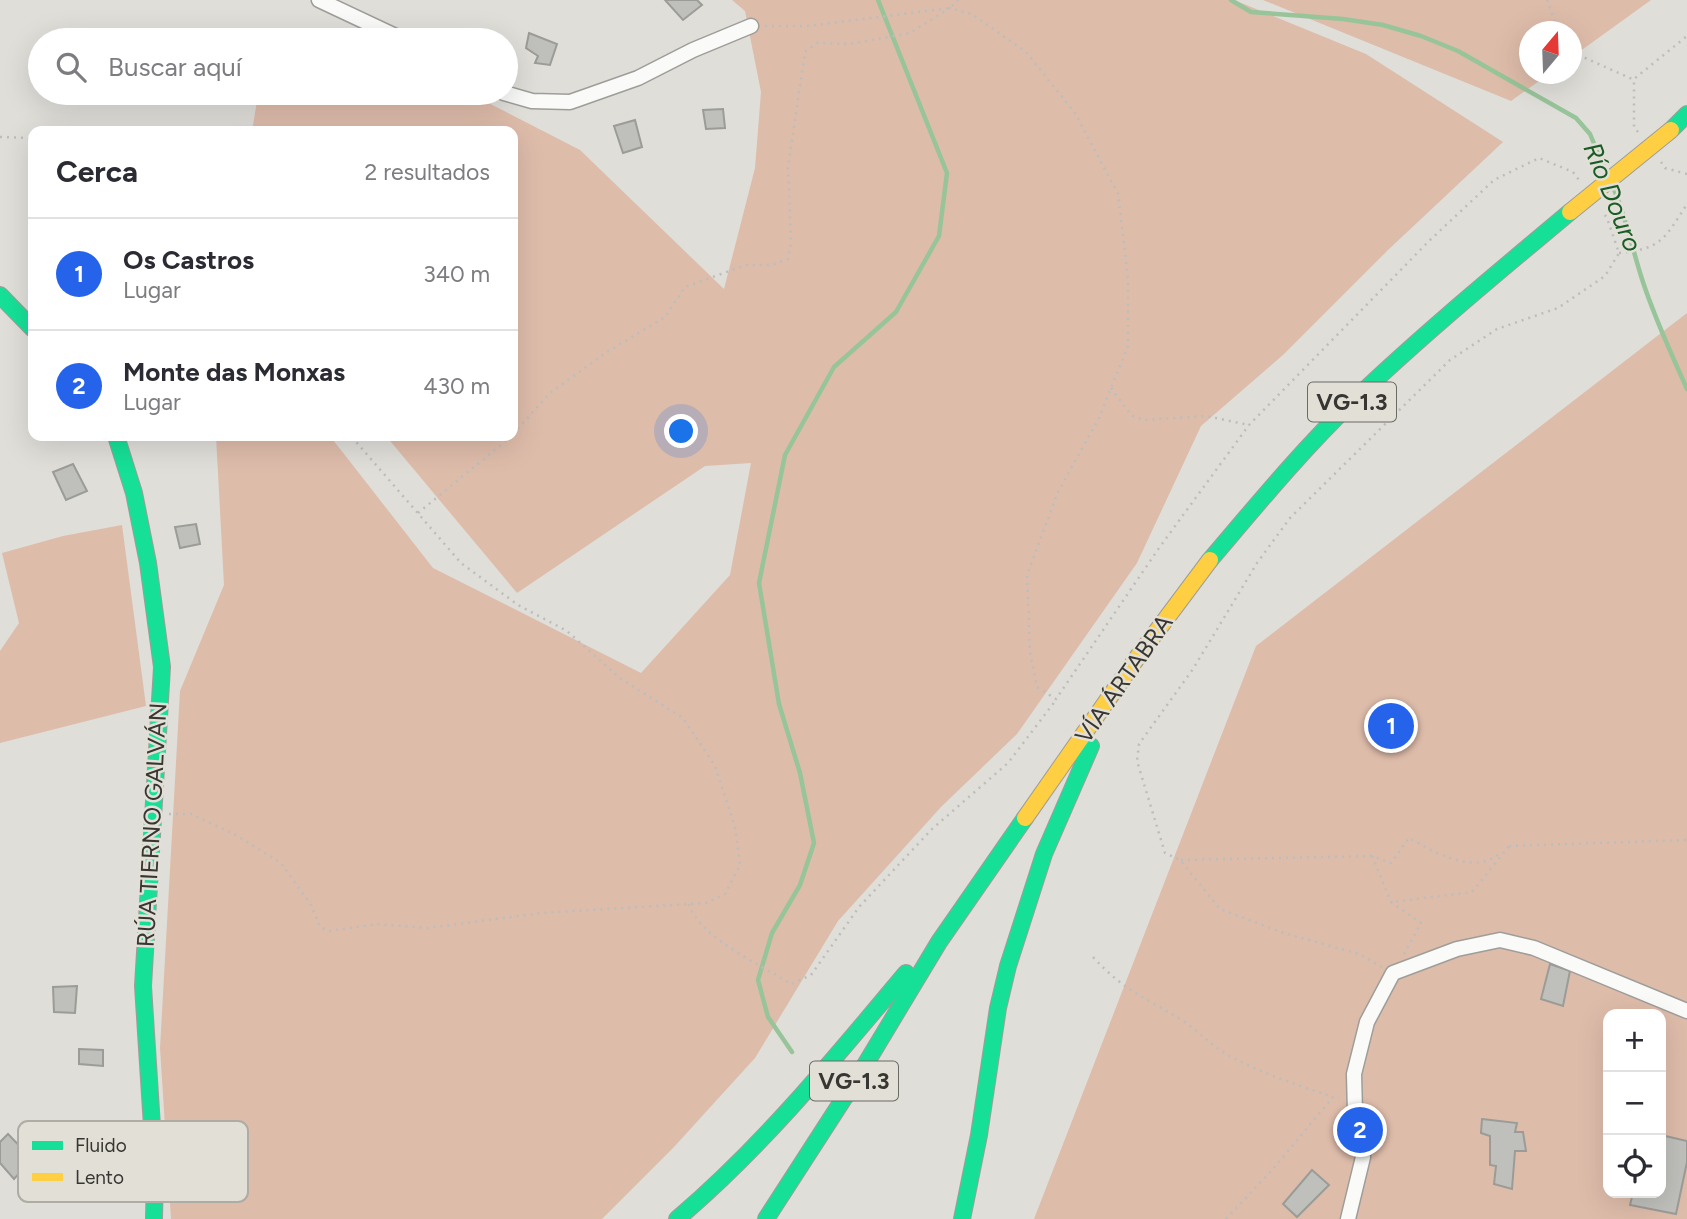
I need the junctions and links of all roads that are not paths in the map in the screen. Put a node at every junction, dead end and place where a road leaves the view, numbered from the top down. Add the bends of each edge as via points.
1 (319, 0) edge
2 (751, 26) road end
3 (378, 28) edge
4 (518, 97) edge
5 (1687, 114) edge
6 (0, 295) edge
7 (28, 324) edge
8 (118, 441) edge
9 (1164, 621) junction
10 (939, 942) junction
11 (1687, 1011) edge
12 (152, 1121) edge
13 (677, 1219) edge
14 (765, 1219) edge
15 (962, 1219) edge
16 (1348, 1219) edge

1 - 3 street
2 - 4 street via 638,78 569,102
5 - 9 main road, VÍA ÁRTABRA / VG-1.3, bridge via 1451,312 1343,411 1290,465
6 - 7 main road
8 - 12 main road, RÚA TIERNO GALVÁN via 148,562 162,667 143,986
9 - 10 main road, VÍA ÁRTABRA / VG-1.3
9 - 15 main road via 1100,728 1035,875 1007,967
10 - 13 main road via 915,963 790,1111
10 - 14 main road, VÍA ÁRTABRA / VG-1.3
11 - 16 street via 1534,948 1500,940 1457,949 1393,973 1367,1022 1354,1074 1363,1157

